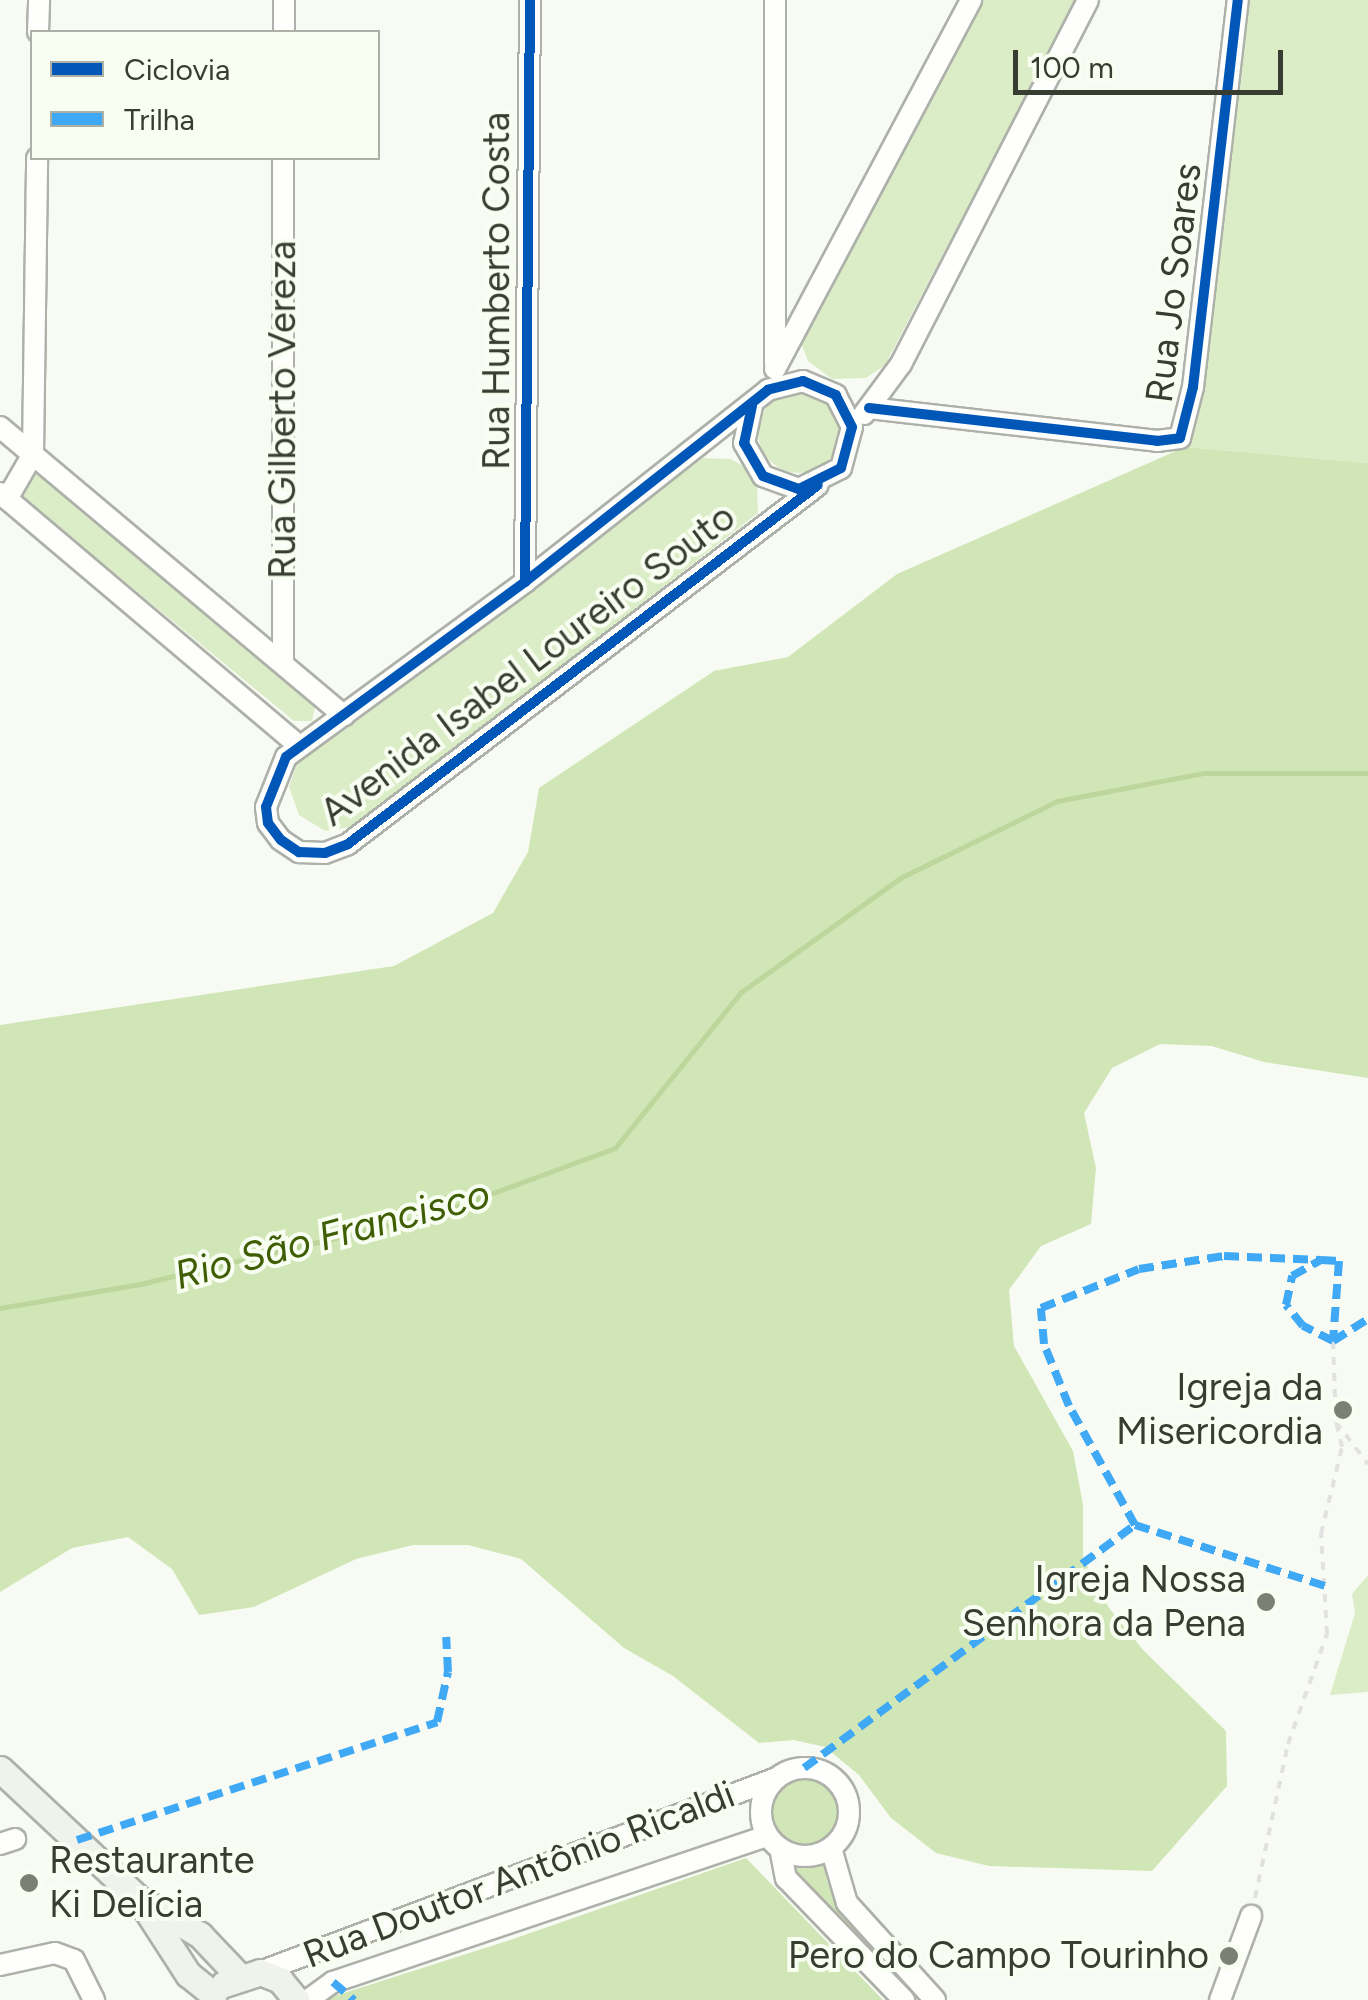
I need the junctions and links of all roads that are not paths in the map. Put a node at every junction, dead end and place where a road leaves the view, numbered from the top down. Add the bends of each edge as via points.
1 (39, 0) edge
2 (284, 0) edge
3 (530, 0) edge
4 (775, 0) edge
5 (972, 0) edge
6 (1088, 0) edge
7 (1238, 0) edge
8 (38, 30) edge
9 (284, 30) edge
10 (37, 160) edge
11 (283, 160) edge
12 (775, 369) junction
13 (768, 390) junction
14 (752, 406) junction
15 (869, 408) junction
16 (852, 426) junction
17 (0, 427) edge
18 (33, 454) junction
19 (818, 485) junction
20 (4, 496) edge
21 (525, 582) junction
22 (283, 663) junction
23 (344, 716) junction
24 (300, 746) junction
25 (0, 1768) edge
26 (777, 1778) junction
27 (773, 1842) junction
28 (831, 1848) junction
29 (139, 1899) junction
30 (1251, 1916) road end
31 (0, 1965) edge
32 (249, 1974) junction
33 (213, 1998) edge
34 (94, 2000) edge
35 (296, 2000) edge
36 (308, 2000) edge
37 (904, 2000) edge
38 (935, 2000) edge
39 (1220, 2000) edge

1 - 8 street
2 - 9 street
3 - 21 street, Rua Humberto Costa
4 - 12 street
5 - 12 street
6 - 15 street via 901,364
7 - 15 street, Rua Jo Soares via 1193,387 1180,438 1157,442
10 - 18 street
11 - 22 street, Rua Gilberto Vereza
12 - 13 street
13 - 14 street, Avenida Isabel Loureiro Souto
13 - 16 street via 784,382 820,385 836,395
14 - 19 street, Avenida Isabel Loureiro Souto via 745,424 750,461 779,486
14 - 21 street, Avenida Isabel Loureiro Souto
15 - 16 street
16 - 19 street, Avenida Isabel Loureiro Souto via 849,456
17 - 18 street
18 - 20 street
18 - 22 street
19 - 24 street, Avenida Isabel Loureiro Souto via 348,844 325,853 299,852 268,823 270,784
20 - 24 street
21 - 23 street, Avenida Isabel Loureiro Souto
22 - 23 street
23 - 24 street, Avenida Isabel Loureiro Souto
25 - 29 main road
26 - 27 street via 762,1802
26 - 28 street via 804,1768 841,1786 847,1826
26 - 32 street, Rua Doutor Antônio Ricaldi
27 - 28 street via 808,1856
27 - 36 street, Rua Doutor Antônio Ricaldi via 346,1977
27 - 37 street, Rua Doutor Antônio Ricaldi via 786,1878
28 - 38 street via 847,1903
29 - 32 main road
29 - 33 main road via 188,1974
30 - 39 street
31 - 34 street via 55,1953 74,1960
32 - 33 main road
32 - 35 main road via 280,1980

